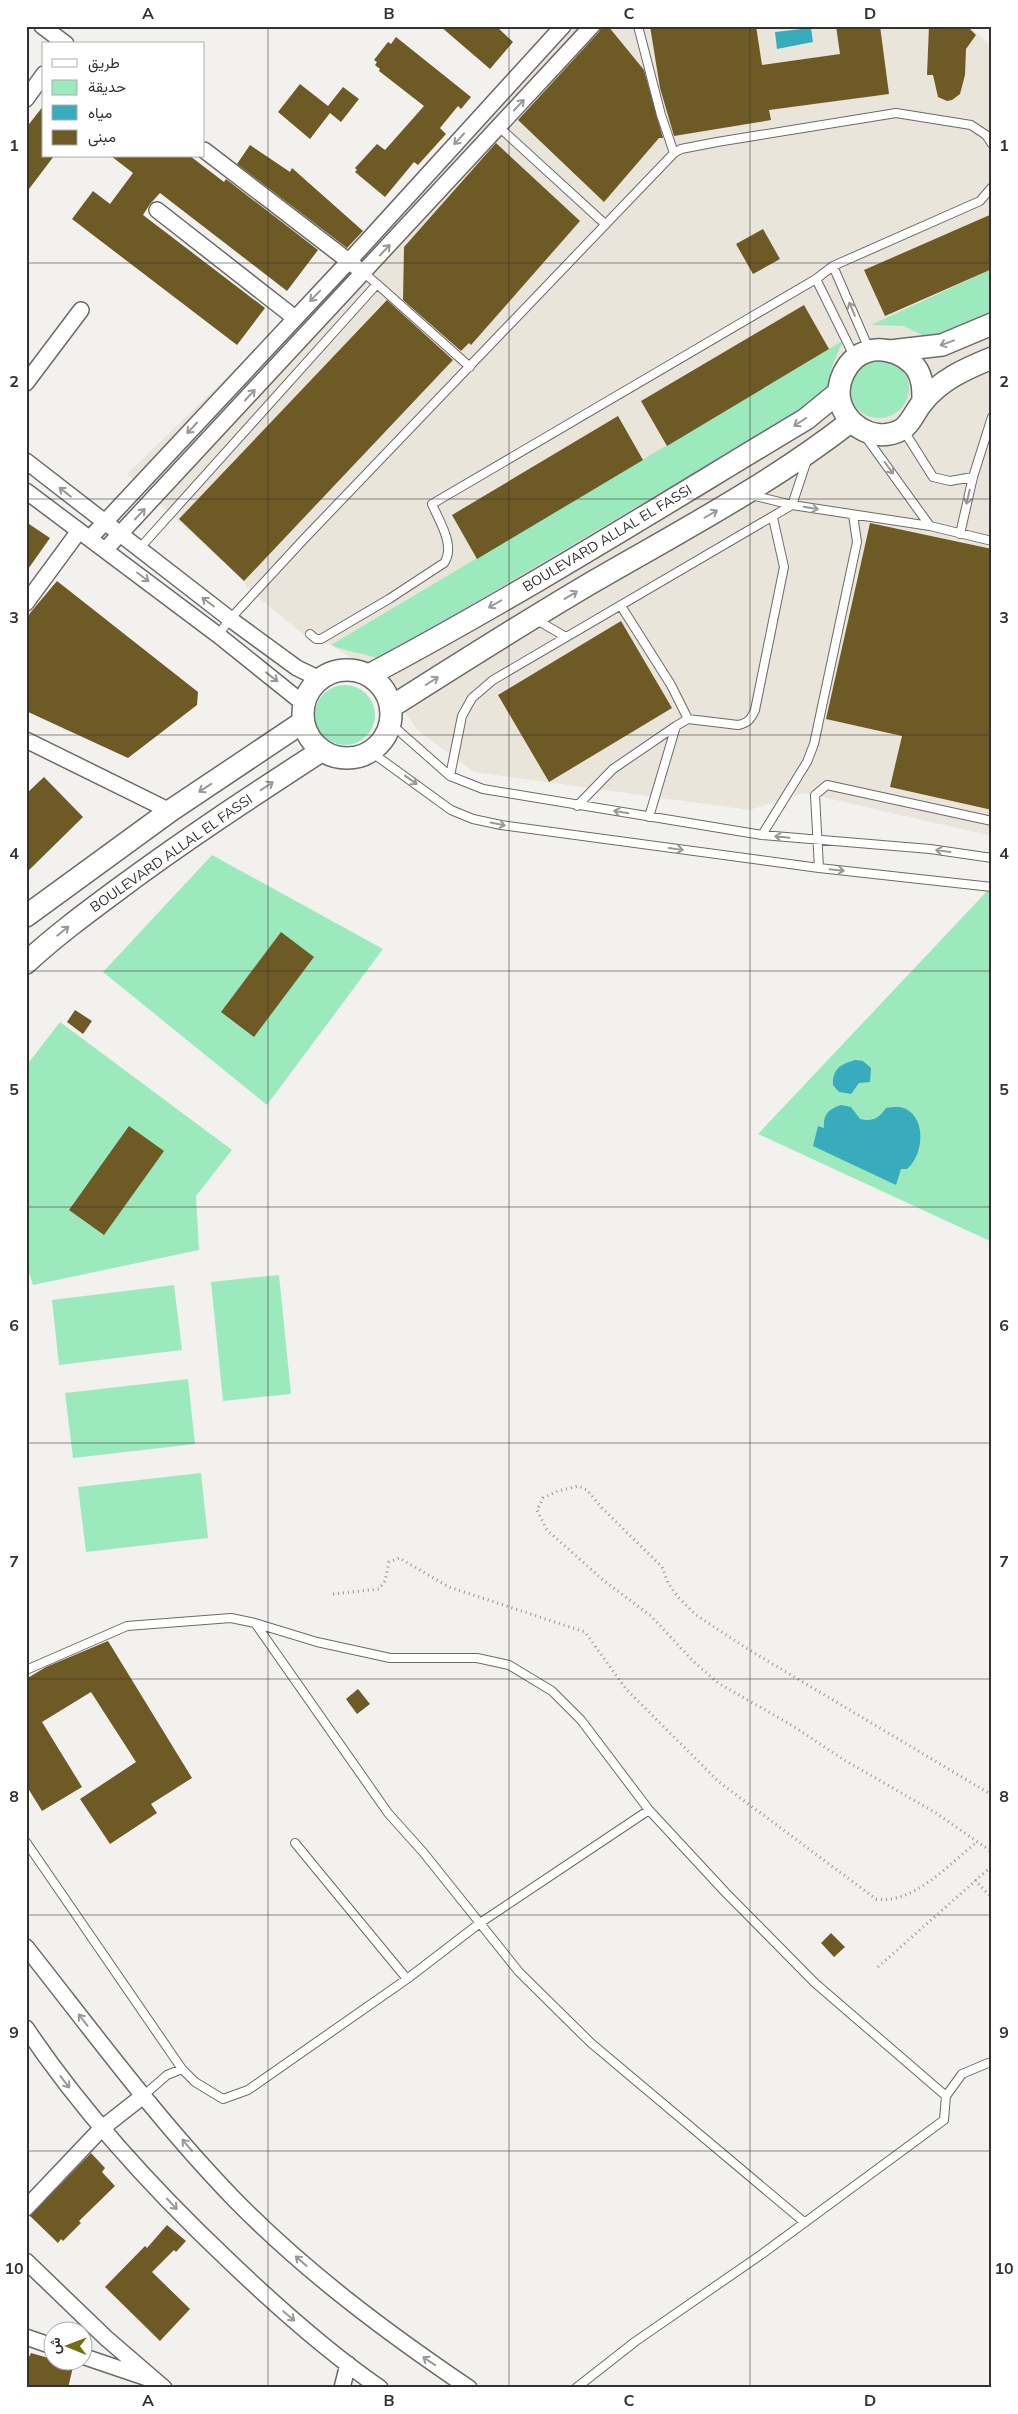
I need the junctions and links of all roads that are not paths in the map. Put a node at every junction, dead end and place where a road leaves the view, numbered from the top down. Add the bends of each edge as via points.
1 (42, 26) edge
2 (563, 26) edge
3 (592, 26) edge
4 (638, 26) edge
5 (63, 42) edge
6 (42, 77) edge
7 (26, 99) edge
8 (499, 127) junction
9 (992, 144) edge
10 (205, 151) edge
11 (674, 153) junction
12 (992, 187) edge
13 (157, 210) dead end
14 (606, 224) junction
15 (349, 261) junction
16 (833, 266) junction
17 (364, 273) junction
18 (816, 279) junction
19 (377, 284) junction
20 (81, 310) dead end
21 (295, 318) junction
22 (992, 324) edge
23 (872, 353) junction
24 (992, 358) edge
25 (470, 366) junction
26 (26, 383) edge
27 (839, 392) junction
28 (923, 401) junction
29 (991, 420) edge
30 (855, 426) junction
31 (903, 429) junction
32 (809, 452) junction
33 (26, 461) edge
34 (972, 478) junction
35 (26, 490) edge
36 (747, 494) junction
37 (792, 505) junction
38 (853, 515) junction
39 (773, 518) junction
40 (103, 522) junction
41 (930, 526) junction
42 (84, 534) junction
43 (960, 534) junction
44 (120, 535) junction
45 (992, 540) edge
46 (106, 549) junction
47 (139, 549) junction
48 (26, 603) edge
49 (621, 606) junction
50 (533, 618) junction
51 (230, 619) junction
52 (310, 634) dead end
53 (218, 635) junction
54 (566, 637) junction
55 (369, 675) junction
56 (320, 678) junction
57 (303, 713) junction
58 (391, 715) junction
59 (688, 719) junction
60 (676, 726) junction
61 (26, 740) edge
62 (321, 751) junction
63 (371, 752) junction
64 (450, 776) junction
65 (577, 806) junction
66 (170, 811) junction
67 (649, 817) junction
68 (992, 821) edge
69 (762, 835) junction
70 (818, 840) junction
71 (992, 858) edge
72 (819, 868) junction
73 (992, 887) edge
74 (26, 916) edge
75 (26, 963) edge
76 (255, 1623) junction
77 (26, 1670) edge
78 (649, 1810) junction
79 (26, 1842) edge
80 (295, 1843) dead end
81 (480, 1923) junction
82 (26, 1947) edge
83 (407, 1979) junction
84 (26, 2028) edge
85 (992, 2064) edge
86 (182, 2069) junction
87 (143, 2096) junction
88 (946, 2096) junction
89 (101, 2129) junction
90 (26, 2208) edge
91 (804, 2222) junction
92 (26, 2260) edge
93 (26, 2337) edge
94 (42, 2343) edge
95 (92, 2360) edge
96 (348, 2364) junction
97 (365, 2383) edge
98 (160, 2384) edge
99 (342, 2388) edge
100 (380, 2388) edge
101 (469, 2388) edge
102 (576, 2388) edge

1 - 5 street
2 -> 15 street
8 -> 3 street
4 - 11 lane
6 - 7 street
8 - 14 lane
17 -> 8 street
9 - 11 lane via 986,135 971,125 896,112 717,142
10 - 15 street
11 - 14 lane
12 - 16 lane via 980,201
13 - 21 street
14 - 25 lane
15 - 17 street
15 -> 21 street
16 - 18 lane
23 -> 16 lane
17 - 19 lane
44 -> 17 street
18 - 23 lane
18 - 52 lane via 432,504 449,546 449,556 444,563 327,636 316,639
19 - 25 lane
19 - 47 lane
20 - 26 street
21 -> 40 street
22 -> 23 main road via 942,345
23 - 27 main road via 846,368
23 - 28 main road via 905,357 917,369 923,385
24 - 28 main road via 956,372
25 - 51 lane
27 - 30 main road via 842,408
27 -> 55 main road, BOULEVARD ALLAL EL FASSI via 806,419 575,558
28 - 31 main road
29 - 34 lane
30 - 31 main road via 874,434 889,434
30 - 32 main road
30 -> 41 lane
31 - 34 lane via 933,477 950,481
32 - 36 main road
32 - 37 lane
40 -> 33 street
34 -> 43 lane
35 - 42 street
36 - 37 lane
50 -> 36 main road
37 -> 38 lane
37 - 39 lane
38 - 41 lane
38 - 69 lane via 857,542 814,744 807,762
39 - 49 lane
39 - 59 lane via 784,567 755,710 751,719 738,725
40 - 42 street
40 - 44 street
41 - 43 lane
42 - 46 street
42 - 48 street
43 - 45 lane
44 - 46 street
44 - 47 street
46 -> 53 street
51 -> 47 street
49 - 54 lane
49 - 59 lane via 671,685
50 - 54 lane
58 -> 50 main road
51 - 53 lane
51 - 56 street via 297,668
53 -> 57 street
54 - 64 lane via 493,680 472,698 462,716
55 - 56 main road via 344,669
55 - 58 main road via 387,694
56 - 57 main road via 310,690
57 - 62 main road via 313,743
57 -> 66 main road
58 - 63 main road via 380,744
58 - 64 lane
59 - 60 lane
60 - 65 lane via 614,769
60 - 67 lane
61 - 66 street
62 - 63 main road via 346,759
75 -> 62 main road, BOULEVARD ALLAL EL FASSI via 137,875 220,816
63 -> 72 lane via 452,810 473,819
64 - 65 lane via 483,789
67 -> 65 lane
66 - 74 main road
67 - 69 lane
68 - 70 lane via 827,785 815,795
70 -> 69 lane
71 -> 70 lane via 930,849
70 - 72 lane
72 -> 73 lane
76 - 77 lane via 231,1618 127,1626
76 - 78 lane via 316,1642 390,1658 477,1658 510,1665 552,1691 581,1720
76 - 81 lane via 388,1813
78 - 81 lane
78 - 88 lane via 815,1983
79 - 86 lane
80 - 83 lane
81 - 83 lane
81 - 91 lane via 519,1972 592,2043
87 -> 82 street
83 - 86 lane via 248,2090 224,2099 195,2082
84 -> 89 street
85 - 88 lane via 962,2074
86 - 87 lane via 167,2075
87 - 89 street
101 -> 87 street via 372,2319 279,2242 236,2200
88 - 91 lane via 944,2120
89 - 90 street
89 -> 96 street via 192,2226 271,2302
91 - 102 lane via 636,2340
92 - 98 street via 106,2338
93 - 94 street
95 - 98 street
96 - 97 street
96 - 99 street
97 - 100 street

